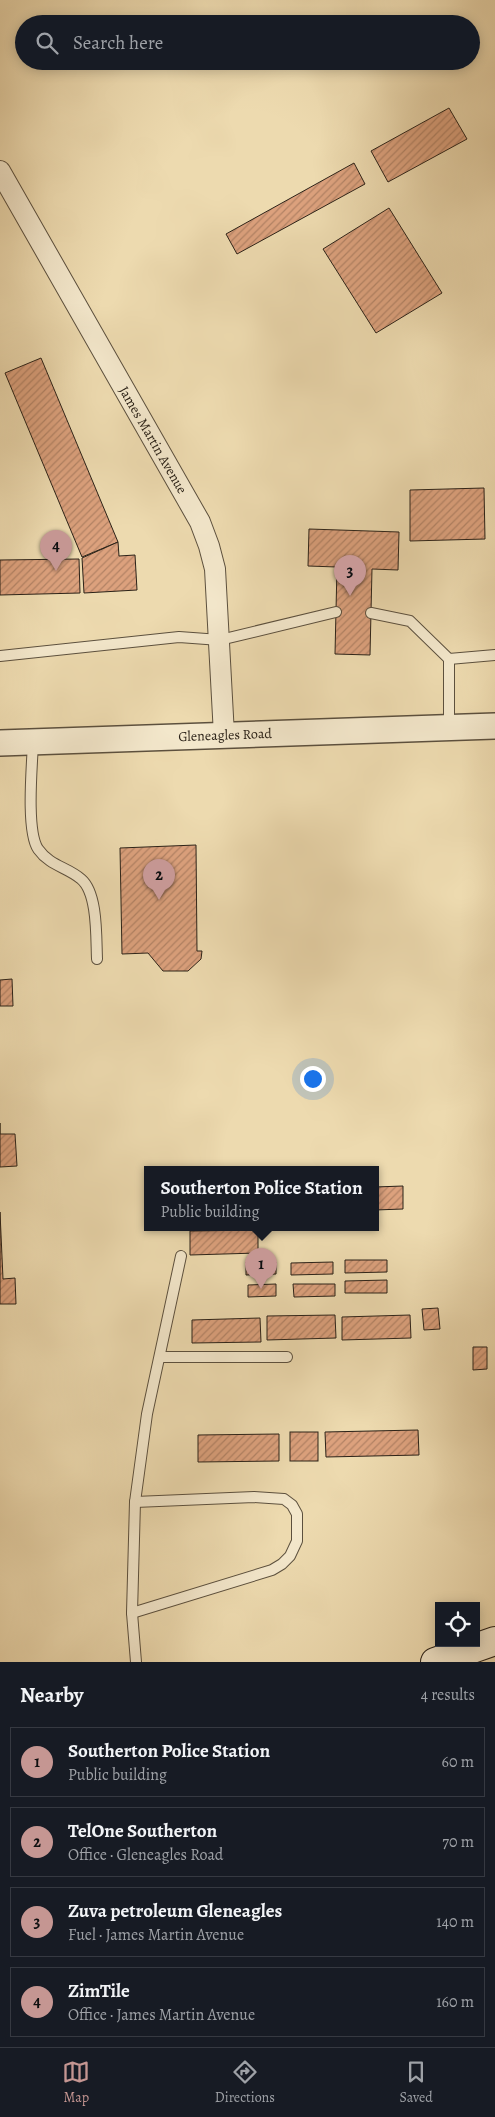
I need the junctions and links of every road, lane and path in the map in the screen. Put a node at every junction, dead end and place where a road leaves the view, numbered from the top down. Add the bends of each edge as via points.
1 (0, 171) edge
2 (336, 612) dead end
3 (371, 613) dead end
4 (220, 640) junction
5 (495, 655) edge
6 (0, 656) edge
7 (449, 659) junction
8 (495, 719) edge
9 (495, 726) edge
10 (449, 728) junction
11 (224, 735) junction
12 (33, 742) junction
13 (0, 743) edge
14 (97, 959) dead end
15 (181, 1256) dead end
16 (160, 1357) junction
17 (287, 1357) dead end
18 (136, 1502) junction
19 (132, 1613) junction
20 (495, 1640) edge
21 (136, 1662) edge
22 (434, 1662) edge

1 - 4 street, James Martin Avenue via 200,522 215,569
2 - 4 lane
3 - 7 lane via 410,621
4 - 6 lane via 179,637
4 - 11 street, James Martin Avenue
5 - 7 lane
7 - 10 lane
8 - 10 street, Gleneagles Road
9 - 10 street, Gleneagles Road
10 - 11 street, Gleneagles Road
11 - 12 street, Gleneagles Road
12 - 13 street, Gleneagles Road
12 - 14 lane via 30,815 37,848 54,865 82,879 92,897
15 - 16 lane
16 - 17 lane
16 - 18 lane via 146,1422
18 - 19 lane
18 - 19 lane via 254,1497 284,1499 297,1514 297,1540 290,1556 272,1570
19 - 21 lane
20 - 22 main road

